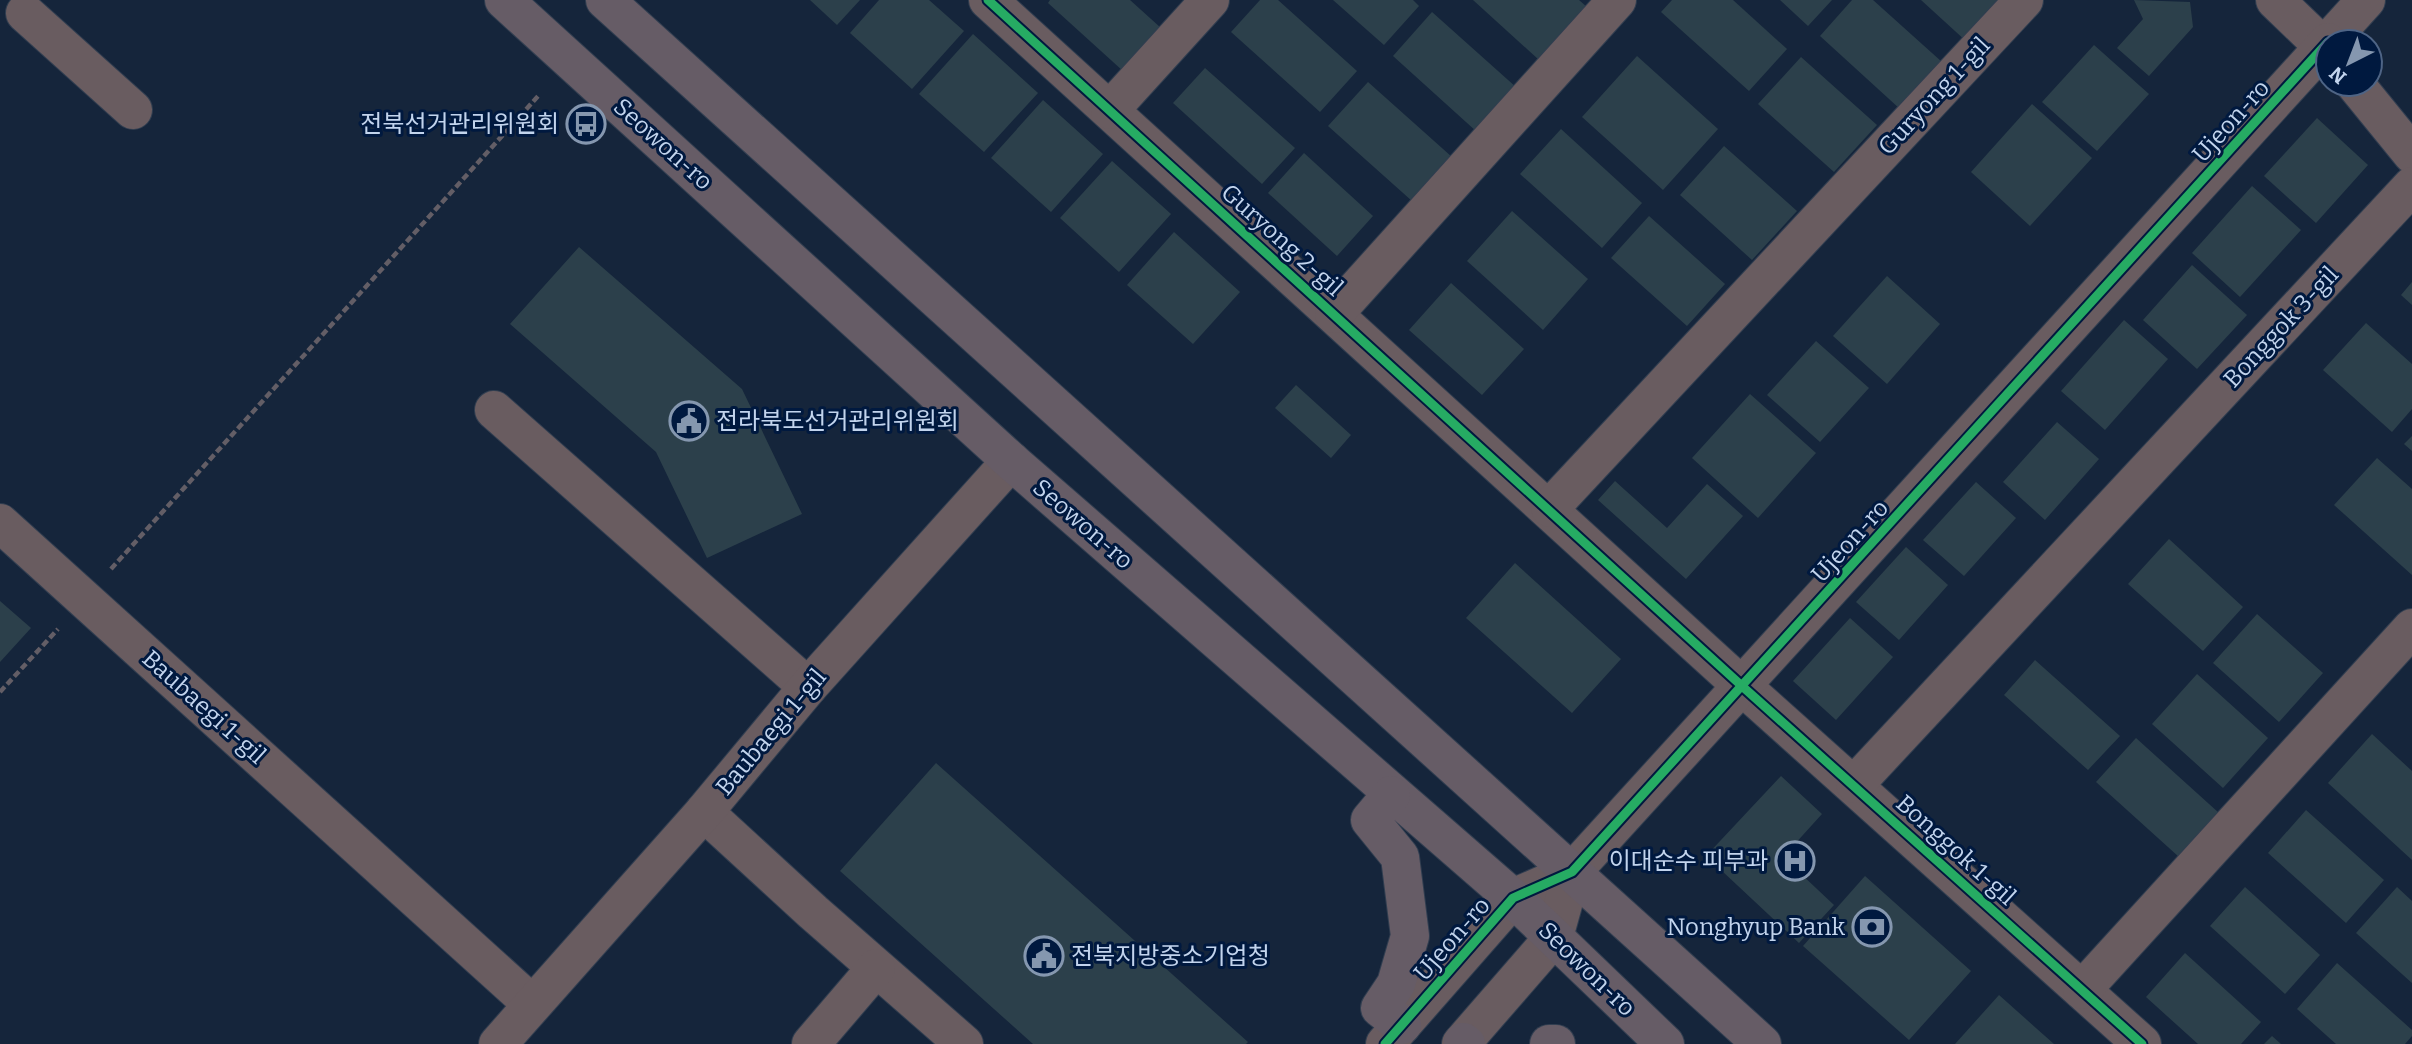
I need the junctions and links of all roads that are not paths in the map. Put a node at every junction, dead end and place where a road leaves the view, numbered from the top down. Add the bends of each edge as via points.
1 (505, 0) edge
2 (605, 0) edge
3 (988, 0) edge
4 (1210, 0) edge
5 (1617, 0) edge
6 (2024, 0) edge
7 (2275, 0) edge
8 (2366, 0) edge
9 (25, 13) dead end
10 (2342, 28) edge
11 (2314, 34) edge
12 (2314, 59) edge
13 (2367, 98) edge
14 (133, 110) dead end
15 (1110, 110) junction
16 (2412, 153) edge
17 (2412, 186) edge
18 (1334, 314) junction
19 (494, 410) dead end
20 (1011, 461) junction
21 (1550, 508) junction
22 (0, 523) edge
23 (2412, 628) edge
24 (808, 687) junction
25 (1743, 687) junction
26 (1855, 784) junction
27 (1391, 795) junction
28 (704, 812) junction
29 (1572, 872) junction
30 (1513, 898) junction
31 (1554, 937) junction
32 (876, 968) junction
33 (2082, 990) junction
34 (531, 1004) junction
35 (1394, 1035) edge
36 (1463, 1043) edge
37 (498, 1044) edge
38 (811, 1044) edge
39 (964, 1044) edge
40 (1549, 1044) edge
41 (1556, 1044) edge
42 (1665, 1044) edge
43 (1762, 1044) edge
44 (2142, 1044) edge

1 - 20 main road, Seowon-ro
2 - 29 main road
3 - 15 street, Guryong 2-gil
4 - 15 street
5 - 18 street, Guryong 2-gil
6 - 21 street, Guryong 1-gil
7 - 11 street
8 - 10 street, Ujeon-ro
9 - 14 street
12 - 25 street, Ujeon-ro
13 - 16 street
15 - 18 street, Guryong 2-gil
17 - 26 street, Bonggok 3-gil
18 - 21 street, Guryong 2-gil
19 - 24 street
20 - 24 street, Baubaegi 1-gil
20 - 27 main road, Seowon-ro
21 - 25 street, Guryong 2-gil
22 - 34 street, Baubaegi 1-gil
23 - 33 street
24 - 28 street, Baubaegi 1-gil
25 - 26 street, Bonggok 1-gil
25 - 29 street, Ujeon-ro
26 - 33 street, Bonggok 1-gil
27 - 30 main road, Seowon-ro
27 - 35 main road via 1370,820 1399,857 1410,936 1396,984 1380,1008
28 - 32 street
28 - 34 street, Baubaegi 1-gil
29 - 30 street, Ujeon-ro
29 - 31 street, Ujeon-ro
29 - 43 main road
30 - 31 main road, Seowon-ro
30 - 35 street, Ujeon-ro
31 - 36 street, Ujeon-ro
31 - 42 main road, Seowon-ro
32 - 38 street
32 - 39 street
33 - 44 street, Bonggok 1-gil
34 - 37 street, Baubaegi 1-gil
40 - 41 main road

